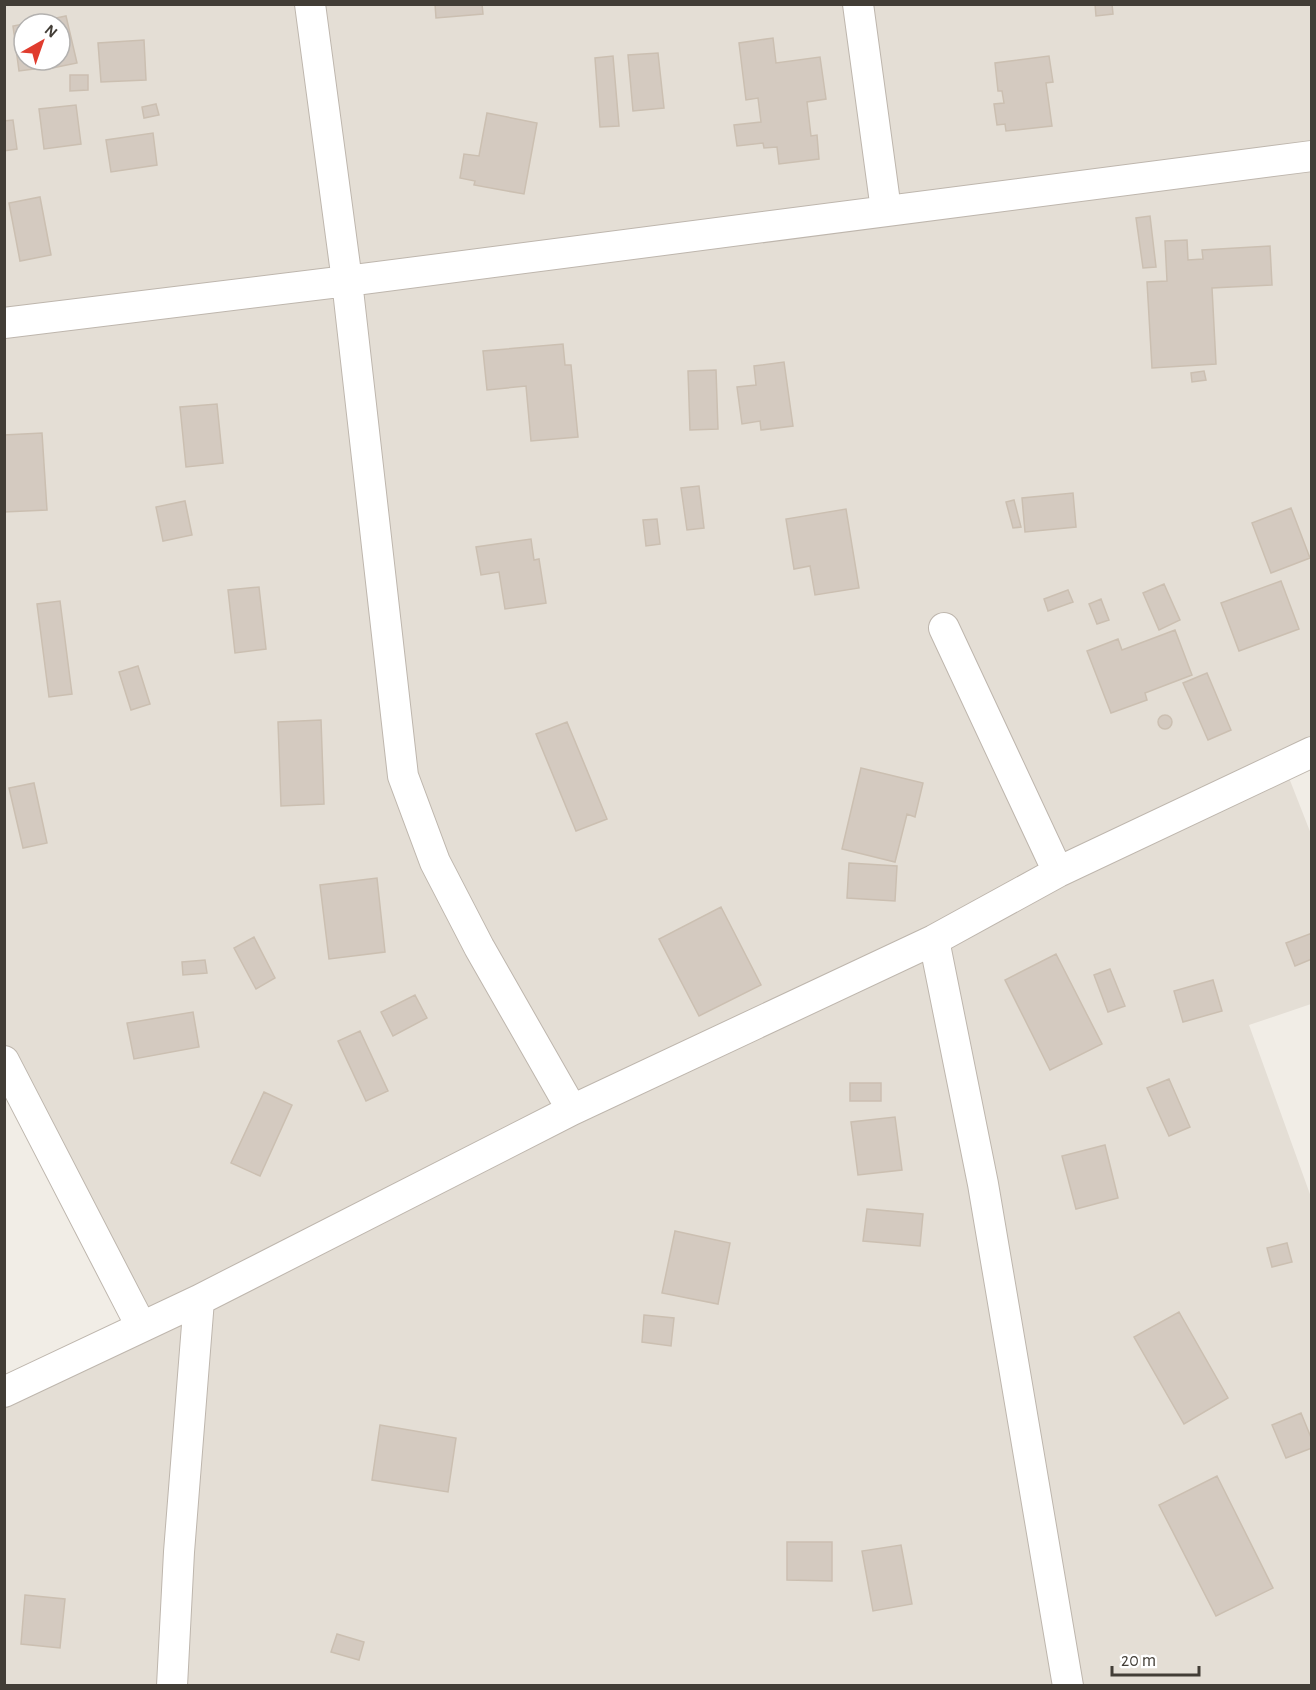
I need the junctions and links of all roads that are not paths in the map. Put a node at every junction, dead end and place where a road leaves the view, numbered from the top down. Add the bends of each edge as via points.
1 (310, 4) edge
2 (858, 4) edge
3 (1311, 156) edge
4 (886, 210) junction
5 (347, 281) junction
6 (4, 323) edge
7 (944, 628) dead end
8 (1311, 752) edge
9 (1058, 872) junction
10 (934, 940) junction
11 (4, 1061) edge
12 (572, 1110) junction
13 (199, 1300) junction
14 (141, 1326) junction
15 (4, 1392) edge
16 (172, 1686) edge
17 (1068, 1686) edge

1 - 5 street
2 - 4 street
3 - 4 street
4 - 5 street
5 - 6 street
5 - 12 street via 403,776 435,862 479,948
7 - 9 street
8 - 9 street
9 - 10 street
10 - 12 street
10 - 17 street via 985,1196
11 - 14 street
12 - 13 street
13 - 14 street
13 - 16 street
14 - 15 street

